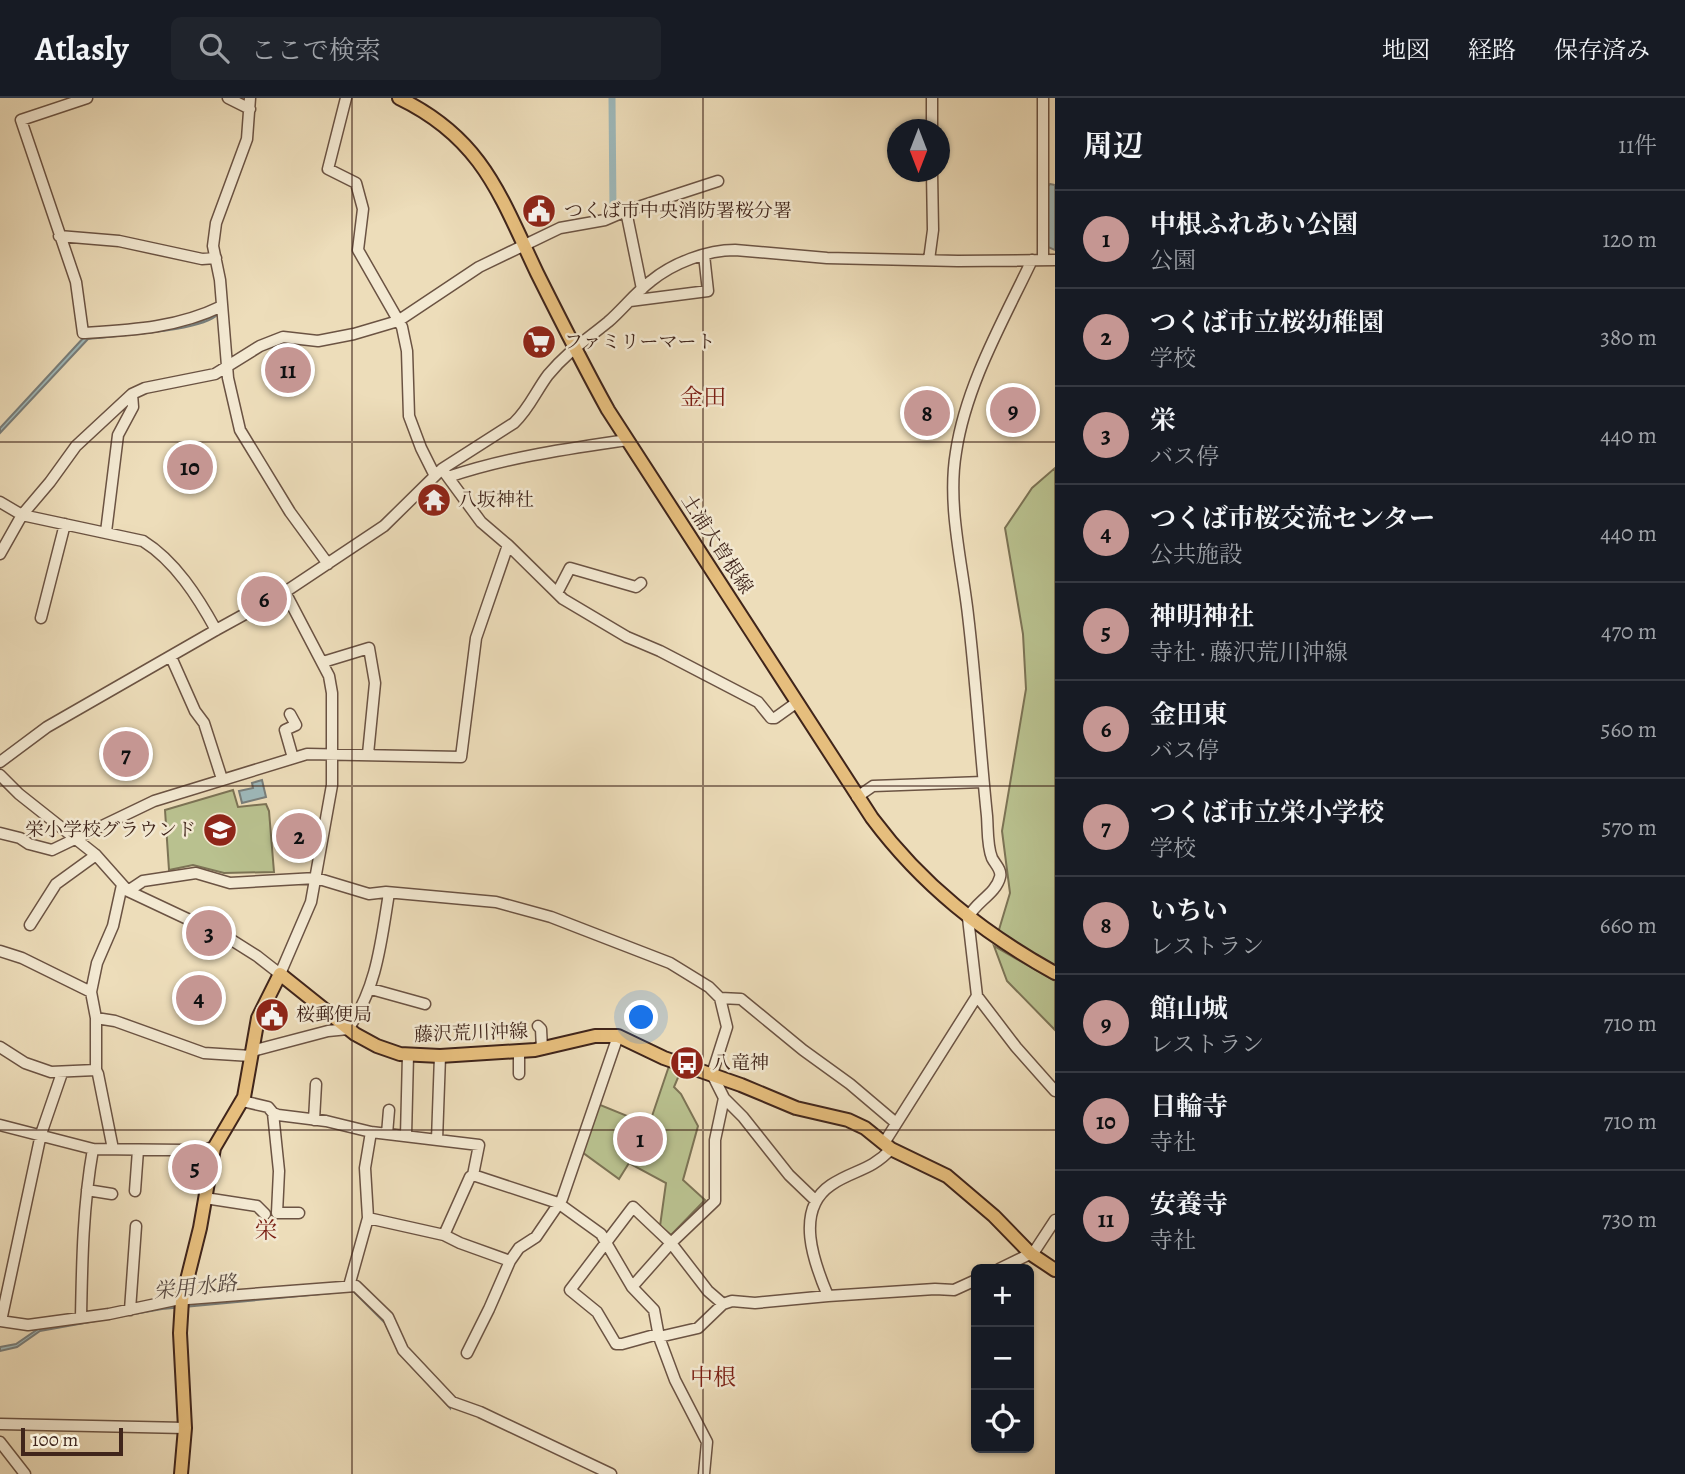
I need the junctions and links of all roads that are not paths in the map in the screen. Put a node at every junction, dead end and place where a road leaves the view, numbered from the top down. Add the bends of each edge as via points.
1 (228, 98) edge
2 (346, 98) edge
3 (399, 98) edge
4 (932, 98) edge
5 (1043, 98) edge
6 (82, 99) edge
7 (250, 103) edge
8 (932, 119) edge
9 (718, 181) dead end
10 (932, 182) edge
11 (626, 211) junction
12 (59, 236) junction
13 (524, 246) junction
14 (704, 255) junction
15 (216, 258) junction
16 (929, 260) junction
17 (1032, 260) junction
18 (1043, 260) junction
19 (1055, 260) edge
20 (642, 289) junction
21 (629, 301) junction
22 (222, 306) junction
23 (398, 321) junction
24 (573, 347) junction
25 (228, 367) junction
26 (132, 394) junction
27 (627, 440) junction
28 (442, 474) junction
29 (0, 502) edge
30 (22, 515) junction
31 (65, 524) junction
32 (106, 532) junction
33 (508, 545) junction
34 (0, 554) edge
35 (328, 564) junction
36 (641, 583) dead end
37 (285, 592) junction
38 (557, 593) junction
39 (41, 618) dead end
40 (216, 630) junction
41 (171, 657) junction
42 (323, 662) junction
43 (796, 703) junction
44 (290, 714) dead end
45 (332, 754) junction
46 (368, 754) junction
47 (293, 758) junction
48 (0, 762) edge
49 (0, 775) edge
50 (222, 779) junction
51 (983, 782) junction
52 (857, 797) junction
53 (0, 833) edge
54 (77, 839) junction
55 (96, 855) junction
56 (316, 878) junction
57 (125, 888) junction
58 (389, 893) junction
59 (968, 918) junction
60 (30, 925) dead end
61 (0, 951) edge
62 (280, 974) junction
63 (1055, 974) edge
64 (371, 989) junction
65 (91, 992) junction
66 (977, 996) junction
67 (720, 998) junction
68 (425, 1004) dead end
69 (96, 1018) junction
70 (538, 1026) dead end
71 (348, 1029) junction
72 (618, 1037) junction
73 (0, 1047) edge
74 (542, 1049) junction
75 (519, 1051) junction
76 (252, 1053) junction
77 (408, 1055) junction
78 (440, 1056) junction
79 (96, 1070) junction
80 (62, 1073) junction
81 (519, 1074) dead end
82 (712, 1074) junction
83 (316, 1084) dead end
84 (1055, 1091) edge
85 (724, 1098) junction
86 (242, 1101) junction
87 (389, 1110) dead end
88 (273, 1113) junction
89 (314, 1120) junction
90 (896, 1123) junction
91 (0, 1125) edge
92 (371, 1132) junction
93 (41, 1134) junction
94 (387, 1134) junction
95 (406, 1136) junction
96 (436, 1140) junction
97 (888, 1146) junction
98 (214, 1148) junction
99 (93, 1149) junction
100 (113, 1149) junction
101 (138, 1150) junction
102 (473, 1175) junction
103 (87, 1190) junction
104 (135, 1191) dead end
105 (111, 1194) dead end
106 (205, 1198) junction
107 (816, 1200) junction
108 (558, 1203) junction
109 (299, 1213) dead end
110 (265, 1214) dead end
111 (368, 1218) junction
112 (1055, 1220) edge
113 (136, 1226) dead end
114 (444, 1235) junction
115 (606, 1242) junction
116 (671, 1243) junction
117 (1031, 1254) junction
118 (510, 1261) junction
119 (1010, 1264) edge
120 (1055, 1270) edge
121 (971, 1282) edge
122 (349, 1286) junction
123 (632, 1287) junction
124 (828, 1296) junction
125 (182, 1300) junction
126 (723, 1304) junction
127 (130, 1310) junction
128 (81, 1318) junction
129 (0, 1321) edge
130 (658, 1336) junction
131 (467, 1353) dead end
132 (0, 1424) edge
133 (185, 1428) junction
134 (0, 1442) edge
135 (25, 1474) edge
136 (181, 1474) edge
137 (611, 1474) edge
138 (704, 1474) edge

1 - 7 street
2 - 23 street via 328,169 356,183 363,209 358,250
3 - 13 main road, 土浦大曽根線 via 436,119 470,149 491,177
4 - 8 street
5 - 18 street
6 - 12 street via 21,120
7 - 15 street via 247,139 213,236
9 - 11 street
10 - 16 street
11 - 13 street via 560,228
11 - 20 street
12 - 15 street
12 - 22 street via 76,282 83,333 172,324
13 - 23 street via 479,267
13 - 24 main road, 土浦大曽根線
14 - 16 street via 751,250 827,258
14 - 20 street via 662,273
14 - 21 street via 708,291
15 - 22 street
16 - 17 street
17 - 18 street
17 - 51 street via 972,392 955,454 955,510
18 - 19 street
20 - 21 street
21 - 24 street
22 - 25 street
23 - 25 street via 318,341 283,337
23 - 28 street via 407,351 409,416 421,449
24 - 27 main road, 土浦大曽根線
24 - 28 street via 514,423
25 - 26 street
25 - 35 street via 240,430
26 - 30 street via 76,446
26 - 32 street via 133,407 118,435
27 - 28 street
27 - 43 main road, 土浦大曽根線
28 - 33 street via 481,522
28 - 35 street via 395,517
29 - 30 street
30 - 31 street
30 - 34 street
31 - 32 street
31 - 39 street
32 - 40 street via 143,541 156,550 192,592
33 - 38 street
33 - 46 street via 476,638 461,757
35 - 37 street
36 - 38 street via 636,587 570,568
37 - 40 street
37 - 42 street
38 - 43 street via 626,637 758,702 771,718
40 - 41 street
41 - 48 street via 47,727
41 - 50 street via 204,723
42 - 45 street via 332,694
42 - 46 street via 369,648 375,683
43 - 52 main road, 土浦大曽根線
44 - 47 street via 296,725 285,730
45 - 46 street
45 - 47 street
45 - 56 street via 332,785
47 - 50 street
49 - 54 street
50 - 54 street via 154,802
51 - 52 street via 873,786
51 - 59 street via 990,854 1000,878
52 - 59 main road, 土浦大曽根線 via 902,856
53 - 54 street via 52,850
54 - 55 street
55 - 57 street
55 - 60 street via 56,884
56 - 57 street via 230,883 187,873
56 - 58 street via 369,894
56 - 62 street via 303,925
57 - 62 street via 230,939
57 - 65 street
58 - 64 street
58 - 67 street via 496,902 551,917 670,963
59 - 63 main road, 土浦大曽根線
59 - 66 street
61 - 65 street
62 - 71 main road, 藤沢荒川沖線
62 - 76 main road via 258,1018
64 - 68 street
64 - 71 street
65 - 69 street
66 - 84 street
66 - 90 street
67 - 82 street via 727,1027
67 - 90 street via 741,999
69 - 76 street via 204,1053
69 - 79 street
70 - 74 street
71 - 76 street
71 - 77 main road, 藤沢荒川沖線 via 377,1046
72 - 74 main road, 藤沢荒川沖線 via 595,1036
72 - 82 main road, 藤沢荒川沖線
72 - 108 street
73 - 80 street via 25,1063
74 - 75 main road, 藤沢荒川沖線
75 - 78 main road, 藤沢荒川沖線
75 - 81 street
76 - 86 main road
77 - 78 main road, 藤沢荒川沖線
77 - 95 street
78 - 96 street
79 - 80 street
79 - 100 street
80 - 93 street
82 - 85 street
82 - 97 main road, 藤沢荒川沖線 via 796,1108 848,1120
83 - 89 street
85 - 107 street
85 - 116 street via 715,1140 715,1200
86 - 88 street via 268,1107
86 - 98 main road
87 - 94 street
88 - 89 street
88 - 109 street via 279,1171 277,1213
89 - 92 street
90 - 97 street
91 - 93 street
92 - 94 street
92 - 111 street via 365,1168
93 - 99 street
93 - 129 street
94 - 95 street
95 - 96 street
96 - 102 street via 479,1144
97 - 107 street via 880,1162 831,1185
97 - 117 main road, 藤沢荒川沖線 via 957,1184
98 - 101 street
98 - 106 main road
99 - 100 street
99 - 103 street
100 - 101 street
101 - 104 street
102 - 108 street
102 - 114 street
103 - 105 street
103 - 128 street
106 - 110 street via 257,1206
106 - 125 main road
107 - 124 street via 811,1241
108 - 115 street
108 - 118 street via 536,1237
111 - 114 street
111 - 122 street
112 - 117 street
113 - 127 street
114 - 118 street
115 - 116 street via 633,1207
115 - 123 street
115 - 130 street via 570,1290 597,1312 616,1344
116 - 123 street
116 - 126 street
117 - 119 street
117 - 120 main road, 藤沢荒川沖線
118 - 131 street
121 - 124 street via 954,1290
122 - 125 street
122 - 137 street via 356,1286 388,1317 402,1350 452,1402
123 - 130 street via 654,1310
124 - 126 street
125 - 127 street
125 - 133 main road
126 - 130 street via 698,1328
127 - 128 street
128 - 129 street via 28,1325
130 - 138 street via 707,1442
132 - 133 street
133 - 136 main road
134 - 135 street

